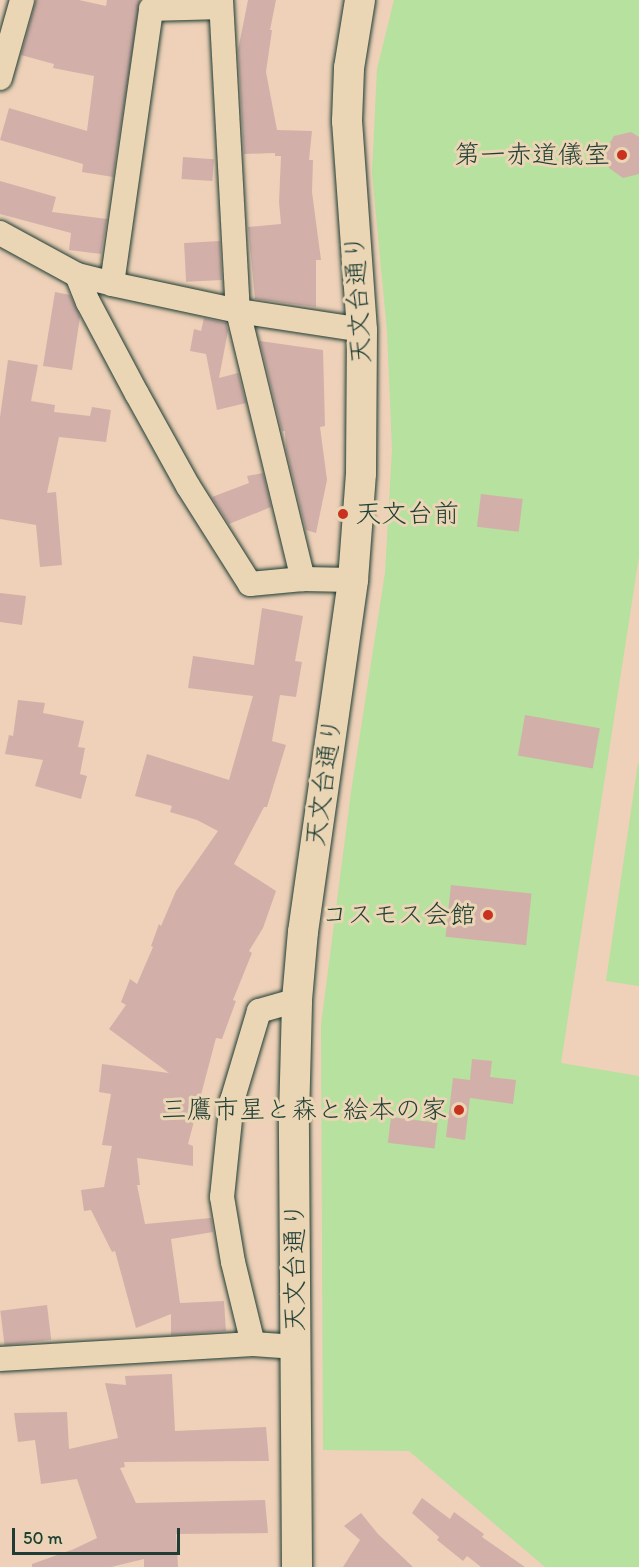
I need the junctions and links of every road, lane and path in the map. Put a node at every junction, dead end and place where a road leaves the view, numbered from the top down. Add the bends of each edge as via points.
1 (22, 0) edge
2 (360, 0) edge
3 (221, 4) edge
4 (0, 78) edge
5 (0, 233) edge
6 (77, 275) junction
7 (112, 284) junction
8 (238, 311) junction
9 (362, 330) junction
10 (303, 579) junction
11 (353, 580) junction
12 (297, 1000) junction
13 (253, 1344) junction
14 (296, 1347) junction
15 (0, 1359) edge
16 (297, 1567) edge

1 - 4 street
2 - 9 main road, 天文台通り via 349,68 347,121
3 - 7 street via 151,9
3 - 8 street
5 - 6 street
6 - 7 street
6 - 10 street via 188,486 250,584
7 - 8 street
8 - 9 street
8 - 10 street
9 - 11 main road, 天文台通り via 363,442
10 - 11 street
11 - 12 main road, 天文台通り via 303,932
12 - 13 street via 259,1011 232,1101 222,1197 232,1262
12 - 14 main road, 天文台通り
13 - 14 street
13 - 15 street
14 - 16 main road, 天文台通り

